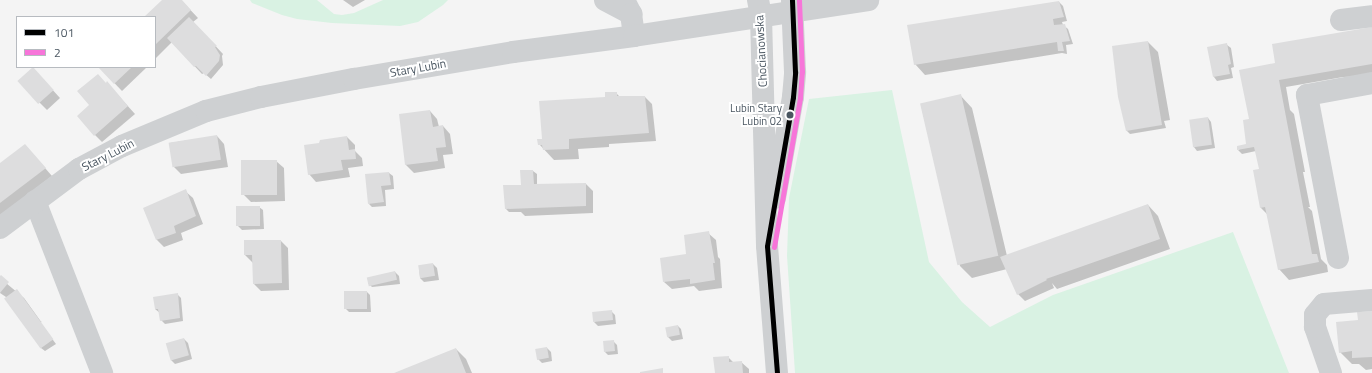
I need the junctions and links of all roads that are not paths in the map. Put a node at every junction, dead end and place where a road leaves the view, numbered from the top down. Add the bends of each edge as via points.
1 (605, 0) edge
2 (868, 0) edge
3 (793, 5) edge
4 (627, 7) edge
5 (759, 8) edge
6 (1372, 16) edge
7 (1341, 20) dead end
8 (634, 36) junction
9 (1372, 83) edge
10 (35, 201) junction
11 (0, 228) edge
12 (767, 246) junction
13 (1338, 258) dead end
14 (1372, 300) edge
15 (102, 373) edge
16 (777, 373) edge
17 (1331, 373) edge

1 - 4 street
2 - 3 street, Stary Lubin
3 - 5 street, Stary Lubin
3 - 12 street, Chocianowska via 793,97
4 - 8 street
5 - 8 street, Stary Lubin
5 - 12 street, Chocianowska
6 - 7 street
8 - 10 street, Stary Lubin via 513,52 354,79 261,97 206,111 122,146 79,169
9 - 13 street via 1307,95
10 - 11 street, Stary Lubin
10 - 15 street
12 - 16 street, Chocianowska
14 - 17 street via 1324,304 1315,315 1315,327

